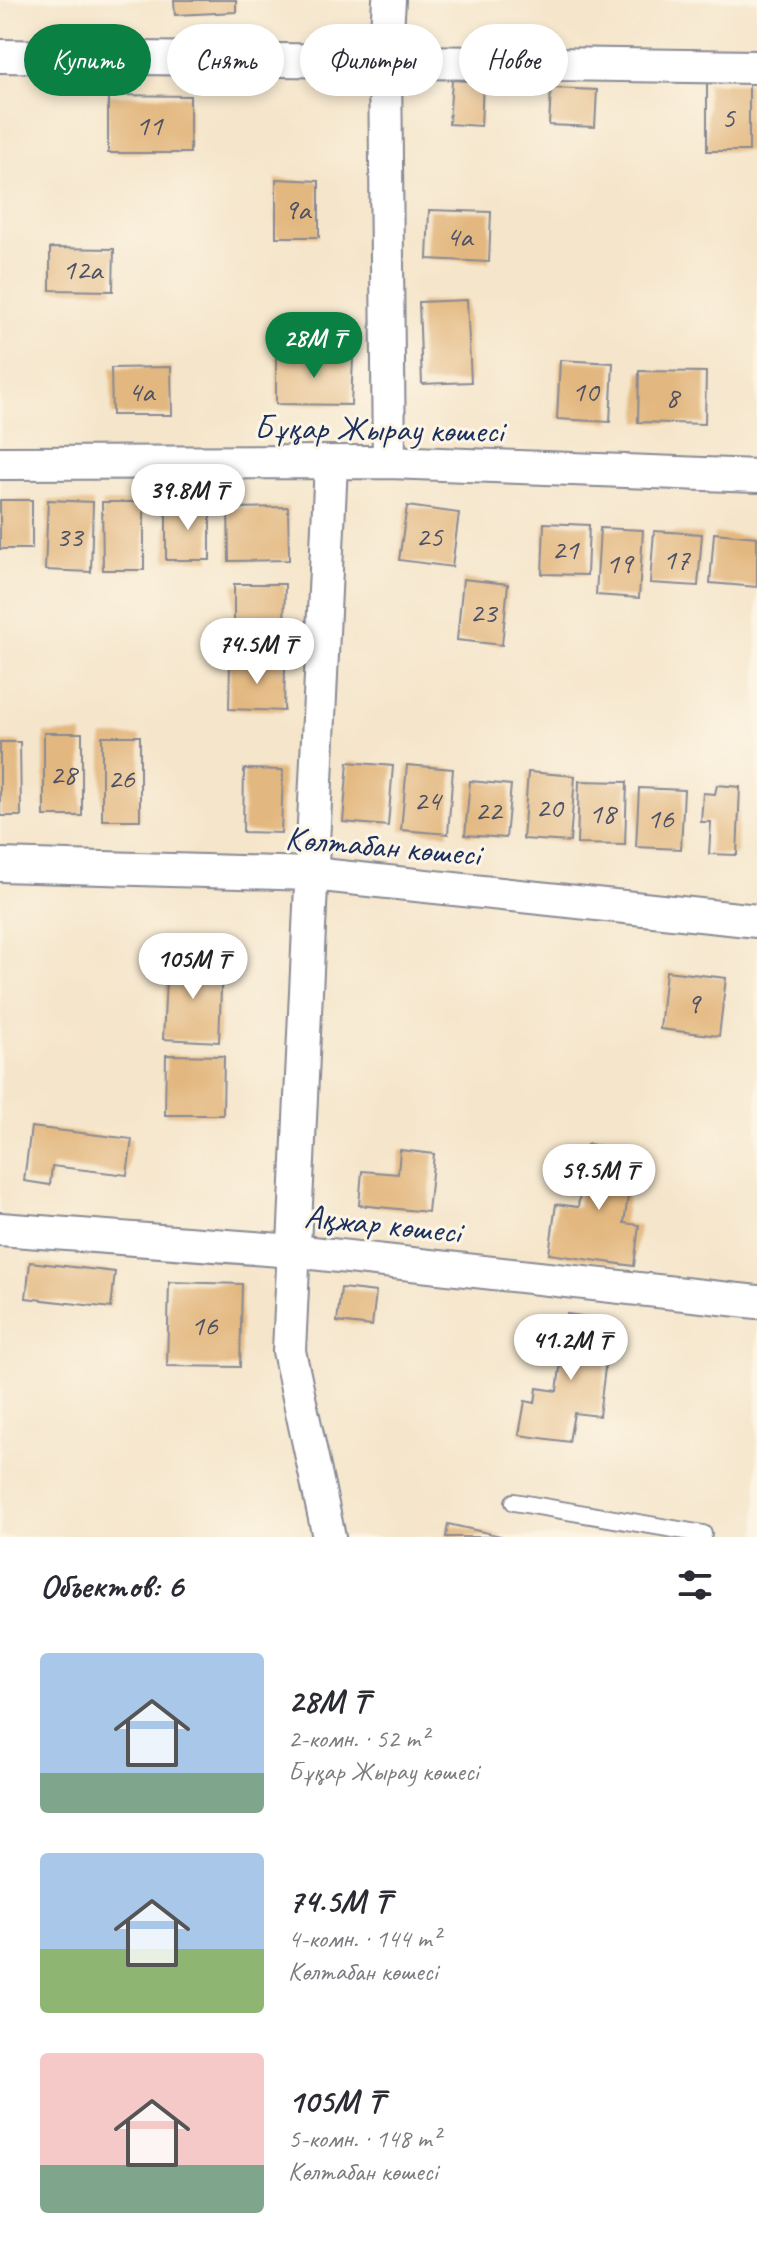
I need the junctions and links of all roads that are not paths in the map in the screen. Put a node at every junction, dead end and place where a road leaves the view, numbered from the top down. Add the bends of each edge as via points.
1 (389, 0) edge
2 (387, 24) edge
3 (0, 56) edge
4 (300, 60) edge
5 (443, 62) edge
6 (757, 67) edge
7 (385, 96) edge
8 (389, 462) junction
9 (0, 463) edge
10 (331, 464) junction
11 (757, 476) edge
12 (0, 865) edge
13 (312, 874) junction
14 (757, 921) edge
15 (0, 1229) edge
16 (294, 1251) junction
17 (757, 1302) edge
18 (514, 1502) dead end
19 (329, 1537) edge
20 (702, 1537) edge

1 - 2 street
3 - 4 street
5 - 6 street
7 - 8 street
8 - 10 street, Бұқар Жырау көшесі
8 - 11 street, Бұқар Жырау көшесі
9 - 10 street, Бұқар Жырау көшесі
10 - 13 street
12 - 13 street, Көлтабан көшесі
13 - 14 street, Көлтабан көшесі
13 - 16 street
15 - 16 street, Ақжар көшесі
16 - 17 street, Ақжар көшесі
16 - 19 street via 289,1351
18 - 20 lane

